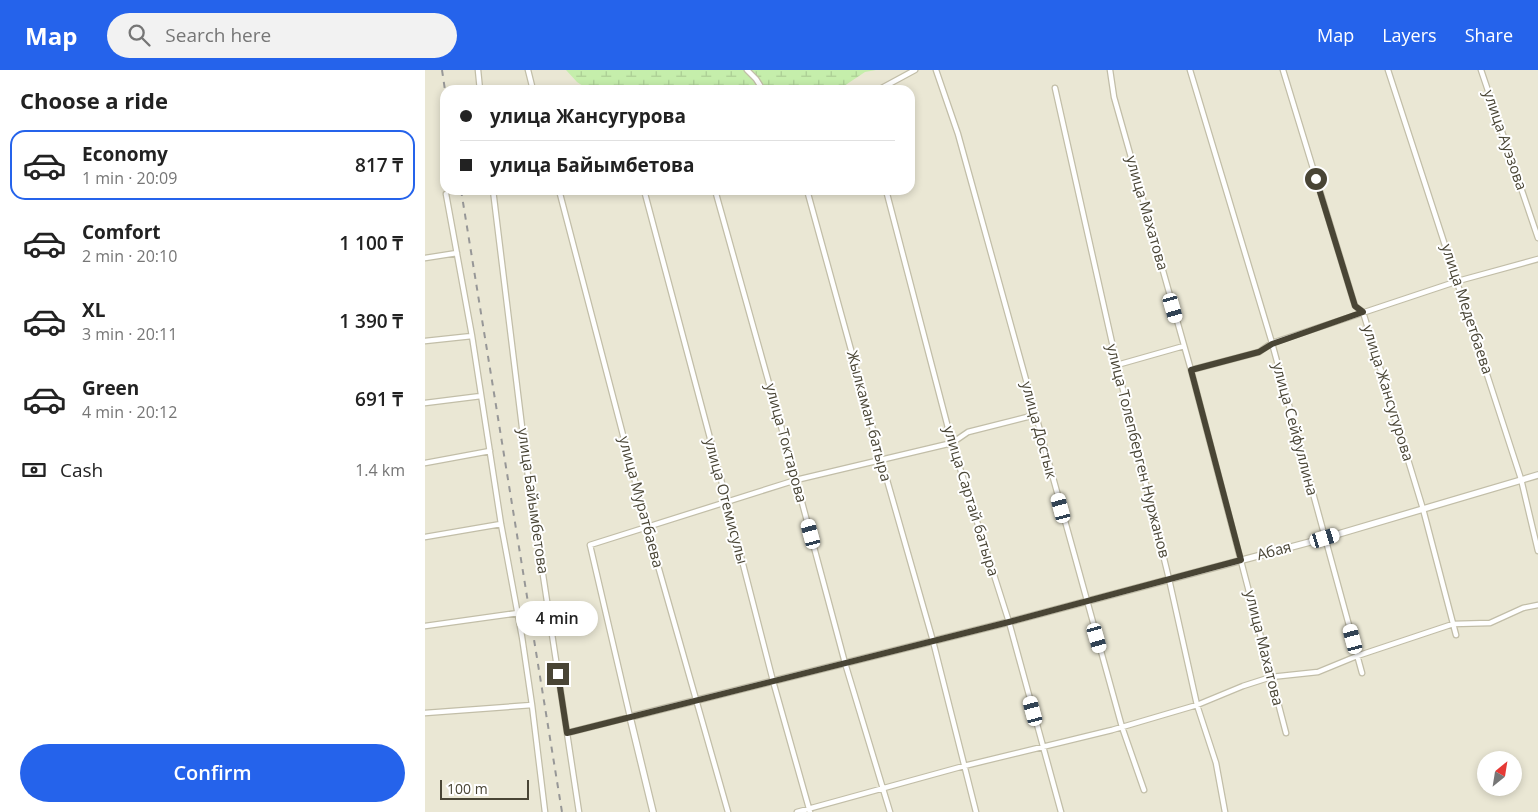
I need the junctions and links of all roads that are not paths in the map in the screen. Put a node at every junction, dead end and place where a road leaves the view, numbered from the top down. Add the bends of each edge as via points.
1 (478, 70) edge
2 (528, 70) edge
3 (747, 70) edge
4 (915, 70) edge
5 (936, 70) edge
6 (1111, 70) edge
7 (1190, 70) edge
8 (1283, 70) edge
9 (1389, 70) edge
10 (1481, 70) edge
11 (480, 85) edge
12 (532, 85) edge
13 (760, 85) edge
14 (887, 85) edge
15 (1055, 88) dead end
16 (446, 195) edge
17 (494, 195) edge
18 (560, 195) edge
19 (645, 195) edge
20 (716, 195) edge
21 (808, 195) edge
22 (887, 195) edge
23 (1538, 238) edge
24 (457, 253) junction
25 (425, 258) edge
26 (1538, 259) edge
27 (1458, 281) junction
28 (1363, 312) junction
29 (472, 336) junction
30 (425, 341) edge
31 (1272, 344) junction
32 (1184, 346) junction
33 (1117, 365) junction
34 (1191, 370) junction
35 (481, 396) junction
36 (425, 403) edge
37 (1035, 415) junction
38 (952, 443) junction
39 (490, 451) junction
40 (881, 459) junction
41 (425, 463) edge
42 (1538, 475) edge
43 (1521, 479) junction
44 (796, 480) junction
45 (727, 502) junction
46 (1423, 509) junction
47 (501, 524) junction
48 (647, 527) junction
49 (425, 537) edge
50 (1325, 538) junction
51 (1538, 551) edge
52 (1241, 560) junction
53 (1169, 579) junction
54 (1086, 601) junction
55 (1538, 605) edge
56 (518, 613) junction
57 (1009, 622) junction
58 (1453, 624) junction
59 (425, 626) edge
60 (1456, 635) dead end
61 (933, 641) junction
62 (1357, 656) junction
63 (845, 663) junction
64 (1362, 673) dead end
65 (1271, 677) junction
66 (773, 681) junction
67 (696, 700) junction
68 (533, 705) junction
69 (1197, 705) junction
70 (425, 713) edge
71 (630, 717) junction
72 (1122, 728) junction
73 (1286, 732) dead end
74 (567, 733) junction
75 (1043, 746) junction
76 (964, 766) junction
77 (883, 788) junction
78 (1144, 790) dead end
79 (810, 810) edge
80 (545, 812) edge
81 (579, 812) edge
82 (653, 812) edge
83 (728, 812) edge
84 (797, 812) edge
85 (890, 812) edge
86 (976, 812) edge
87 (1061, 812) edge
88 (1225, 812) edge

1 - 11 street
2 - 12 street
3 - 13 street
4 - 14 street
5 - 37 street, улица Достык via 958,134
6 - 32 street, улица Махатова via 1114,97
7 - 31 street, улица Сейфуллина
8 - 28 street, улица Жансугурова via 1355,306
9 - 27 street, улица Медетбаева
10 - 23 street, улица Ауэзова
15 - 33 street, улица Толепберген Нуржанов
16 - 24 street
17 - 74 street, улица Байымбетова via 528,476
18 - 48 street, улица Муратбаева
19 - 45 street, улица Отемисулы
20 - 44 street, улица Токтарова
21 - 40 street, Жылкаман батыра
22 - 38 street, улица Сартай батыра
24 - 25 street
24 - 29 street
26 - 27 street
27 - 28 street
27 - 43 street, улица Медетбаева
28 - 31 street
28 - 46 street, улица Жансугурова
29 - 30 street
29 - 35 street
31 - 34 street via 1259,352
31 - 50 street, улица Сейфуллина
32 - 33 street
32 - 34 street, улица Махатова
33 - 53 street, улица Толепберген Нуржанов
34 - 52 street, улица Махатова
35 - 36 street
35 - 39 street
37 - 38 street via 968,432
37 - 54 street, улица Достык
38 - 40 street
38 - 57 street, улица Сартай батыра
39 - 41 street
39 - 47 street
40 - 44 street
40 - 61 street, Жылкаман батыра
42 - 43 street, Абая
43 - 46 street, Абая
43 - 51 street, улица Медетбаева
44 - 45 street
44 - 63 street, улица Токтарова
45 - 48 street
45 - 66 street, улица Отемисулы
46 - 50 street, Абая
46 - 58 street, улица Жансугурова
47 - 49 street
47 - 56 street
48 - 67 street, улица Муратбаева
48 - 71 street via 590,545
50 - 52 street, Абая
50 - 62 street, улица Сейфуллина
52 - 53 street, Абая
52 - 65 street, улица Махатова
53 - 54 street, Абая
53 - 69 street, улица Толепберген Нуржанов
54 - 57 street, Абая
54 - 72 street, улица Достык
55 - 58 street via 1490,623
56 - 59 street
56 - 68 street
57 - 61 street, Абая
57 - 75 street, улица Сартай батыра
58 - 60 street, улица Жансугурова
58 - 62 street
61 - 63 street, Абая
61 - 76 street, Жылкаман батыра
62 - 64 street, улица Сейфуллина
62 - 65 street via 1318,672
63 - 66 street, Абая
63 - 77 street, улица Токтарова
65 - 69 street
65 - 73 street, улица Махатова
66 - 67 street, Абая
66 - 79 street, улица Отемисулы
67 - 71 street, Абая
67 - 83 street, улица Муратбаева
68 - 70 street
68 - 80 street
69 - 72 street
69 - 88 street, улица Толепберген Нуржанов via 1216,763
71 - 74 street
71 - 82 street
72 - 75 street
72 - 78 street, улица Достык
74 - 81 street, улица Байымбетова
75 - 76 street
75 - 87 street, улица Сартай батыра
76 - 77 street
76 - 86 street, Жылкаман батыра
77 - 79 street
77 - 85 street, улица Токтарова
79 - 84 street

